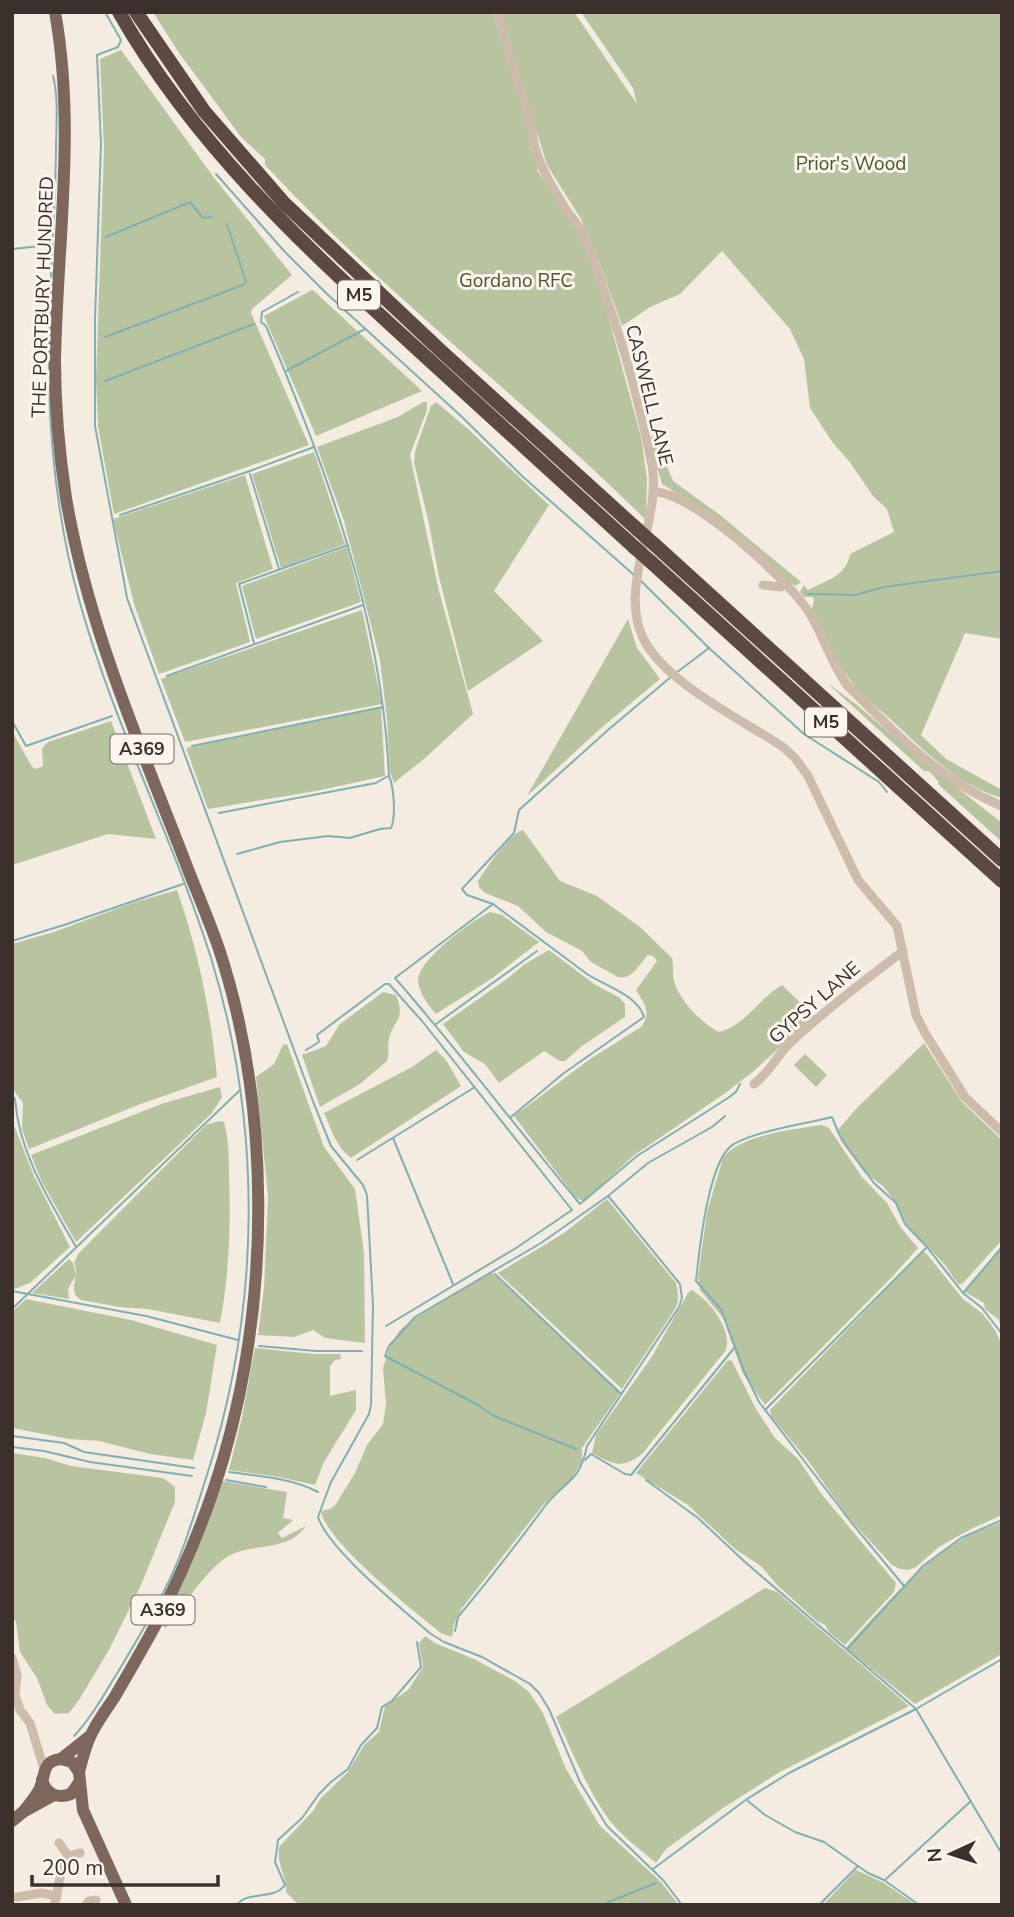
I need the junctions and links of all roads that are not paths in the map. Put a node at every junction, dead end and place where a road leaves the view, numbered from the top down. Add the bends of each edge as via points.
1 (55, 12) edge
2 (119, 12) edge
3 (136, 12) edge
4 (497, 12) edge
5 (653, 492) junction
6 (776, 574) junction
7 (781, 587) dead end
8 (1002, 806) edge
9 (1002, 860) edge
10 (1002, 881) edge
11 (903, 951) junction
12 (754, 1084) dead end
13 (1002, 1132) edge
14 (12, 1658) edge
15 (16, 1707) edge
16 (90, 1736) junction
17 (35, 1743) junction
18 (58, 1759) junction
19 (43, 1774) junction
20 (79, 1778) junction
21 (60, 1796) junction
22 (83, 1811) junction
23 (23, 1812) junction
24 (12, 1821) edge
25 (59, 1843) dead end
26 (80, 1853) dead end
27 (68, 1856) junction
28 (17, 1897) dead end
29 (55, 1900) edge
30 (96, 1900) dead end
31 (86, 1905) edge
32 (126, 1905) edge

1 - 16 main road, THE PORTBURY HUNDRED / A369 via 65,149 55,362 66,498 101,641 222,961 235,1007 249,1084 257,1200 257,1261 249,1335 224,1455 182,1571
2 - 10 highway, M5, bridge via 180,104 256,196
3 - 9 highway, M5, bridge via 204,111 284,203
4 - 5 street, CASWELL LANE via 534,146 582,231 608,298 653,468
5 - 6 street via 675,496 714,521
5 - 11 street, CASWELL LANE via 637,597 646,643 678,680 795,758 858,880 897,926
6 - 7 street via 765,585
6 - 8 street via 809,612 847,685 947,776
11 - 12 street, GYPSY LANE via 829,1007
11 - 13 street, CASWELL LANE via 916,1015 925,1033 965,1097
14 - 15 street via 17,1675
15 - 17 street via 30,1723
16 - 18 main road, THE PORTBURY HUNDRED / A369
16 - 20 main road, THE PORTBURY HUNDRED / A369
17 - 18 street via 43,1754
17 - 19 street
18 - 19 main road
18 - 20 main road via 72,1762
19 - 21 main road via 45,1788
19 - 23 main road
20 - 21 main road via 75,1790
20 - 22 main road
21 - 22 main road
21 - 23 main road
22 - 32 main road
23 - 24 main road
25 - 27 street
26 - 27 street
27 - 29 street
28 - 29 street via 41,1892
30 - 31 street

